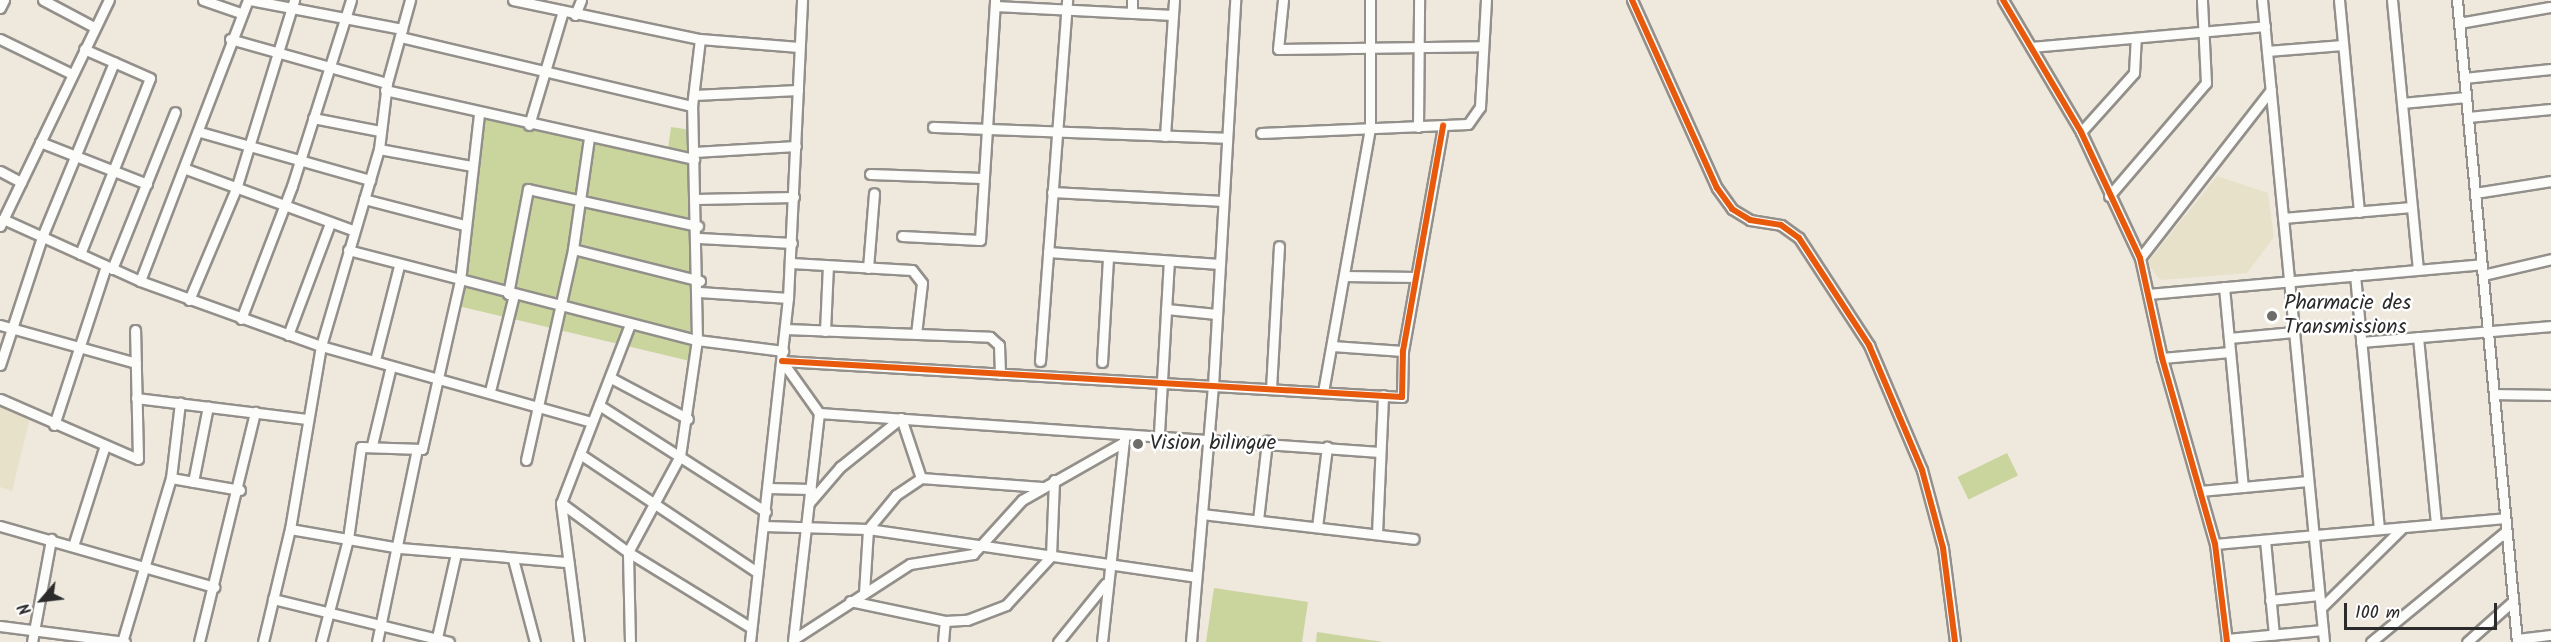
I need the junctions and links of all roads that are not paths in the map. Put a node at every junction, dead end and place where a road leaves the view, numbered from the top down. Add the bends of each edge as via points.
1 (4, 0) edge
2 (43, 0) edge
3 (109, 0) edge
4 (203, 0) edge
5 (249, 0) edge
6 (351, 0) edge
7 (410, 0) edge
8 (513, 0) edge
9 (581, 0) edge
10 (802, 0) edge
11 (1132, 0) edge
12 (1174, 0) edge
13 (1235, 0) edge
14 (1283, 0) edge
15 (1370, 0) edge
16 (1419, 0) edge
17 (1486, 0) edge
18 (1632, 0) edge
19 (2003, 0) edge
20 (2202, 0) edge
21 (2262, 0) edge
22 (2339, 0) edge
23 (2392, 0) edge
24 (2457, 0) edge
25 (528, 2) edge
26 (293, 3) edge
27 (995, 3) edge
28 (1066, 5) edge
29 (2550, 6) edge
30 (0, 8) edge
31 (563, 11) junction
32 (240, 13) junction
33 (1132, 14) junction
34 (575, 15) junction
35 (1173, 15) junction
36 (346, 18) junction
37 (2459, 23) junction
38 (2265, 26) junction
39 (94, 27) junction
40 (2206, 30) junction
41 (401, 33) junction
42 (2136, 38) junction
43 (0, 39) edge
44 (230, 39) junction
45 (700, 39) junction
46 (2343, 45) junction
47 (1483, 46) junction
48 (799, 47) junction
49 (1418, 47) junction
50 (2031, 47) junction
51 (1370, 48) junction
52 (84, 49) junction
53 (2267, 51) junction
54 (274, 52) junction
55 (114, 62) junction
56 (330, 67) junction
57 (544, 69) junction
58 (2551, 69) edge
59 (72, 74) junction
60 (2464, 78) junction
61 (386, 86) junction
62 (798, 90) junction
63 (2271, 90) junction
64 (694, 95) junction
65 (2466, 97) junction
66 (2402, 103) junction
67 (692, 106) junction
68 (2551, 109) edge
69 (175, 112) dead end
70 (479, 113) junction
71 (2468, 117) junction
72 (314, 118) junction
73 (529, 125) junction
74 (1443, 126) junction
75 (933, 127) dead end
76 (1418, 127) junction
77 (987, 129) junction
78 (1370, 129) junction
79 (380, 131) junction
80 (201, 132) junction
81 (1057, 132) junction
82 (2081, 132) junction
83 (1261, 133) dead end
84 (1165, 136) junction
85 (589, 138) junction
86 (1227, 138) junction
87 (40, 142) junction
88 (247, 146) junction
89 (796, 146) junction
90 (379, 149) junction
91 (694, 155) junction
92 (78, 158) junction
93 (300, 163) junction
94 (472, 166) junction
95 (186, 169) junction
96 (0, 171) edge
97 (112, 171) junction
98 (870, 174) dead end
99 (982, 178) junction
100 (370, 180) junction
101 (2551, 181) edge
102 (21, 182) junction
103 (147, 184) junction
104 (236, 189) junction
105 (1052, 192) junction
106 (874, 193) dead end
107 (2475, 193) junction
108 (2109, 196) junction
109 (794, 197) junction
110 (580, 198) junction
111 (363, 199) junction
112 (696, 199) junction
113 (1223, 201) junction
114 (2412, 207) junction
115 (284, 208) junction
116 (2359, 212) junction
117 (2283, 218) junction
118 (1, 222) edge
119 (330, 223) junction
120 (464, 225) junction
121 (698, 226) junction
122 (353, 230) junction
123 (902, 236) dead end
124 (42, 237) junction
125 (699, 238) junction
126 (792, 243) junction
127 (1280, 246) dead end
128 (573, 249) junction
129 (348, 250) junction
130 (1048, 252) junction
131 (80, 254) junction
132 (1108, 256) junction
133 (2140, 258) junction
134 (2551, 259) edge
135 (1169, 261) junction
136 (791, 263) junction
137 (1220, 264) junction
138 (2482, 264) junction
139 (399, 266) junction
140 (828, 266) junction
141 (109, 268) junction
142 (868, 268) junction
143 (2418, 269) junction
144 (2355, 275) junction
145 (2483, 275) junction
146 (1344, 276) junction
147 (1416, 277) junction
148 (140, 281) junction
149 (460, 281) junction
150 (700, 281) junction
151 (2289, 281) junction
152 (2224, 287) junction
153 (700, 292) junction
154 (2148, 294) junction
155 (511, 295) junction
156 (788, 298) junction
157 (189, 300) junction
158 (561, 307) junction
159 (1166, 309) junction
160 (1217, 314) junction
161 (242, 319) junction
162 (630, 324) junction
163 (0, 325) edge
164 (2551, 326) edge
165 (785, 329) junction
166 (13, 330) junction
167 (135, 330) dead end
168 (2488, 330) junction
169 (825, 331) junction
170 (2294, 332) junction
171 (916, 334) junction
172 (288, 335) junction
173 (2418, 337) junction
174 (2229, 338) junction
175 (697, 340) junction
176 (2361, 342) junction
177 (321, 346) junction
178 (1332, 346) junction
179 (83, 349) junction
180 (1403, 351) junction
181 (2230, 352) junction
182 (783, 356) junction
183 (2162, 358) junction
184 (375, 360) junction
185 (1040, 361) dead end
186 (1102, 362) dead end
187 (136, 363) junction
188 (0, 365) edge
189 (391, 366) junction
190 (1000, 374) junction
191 (441, 378) junction
192 (611, 378) junction
193 (1162, 383) junction
194 (1213, 386) junction
195 (1271, 389) junction
196 (490, 391) junction
197 (1323, 392) junction
198 (2494, 394) junction
199 (1383, 395) junction
200 (2551, 395) edge
201 (136, 398) junction
202 (0, 399) edge
203 (180, 403) junction
204 (599, 405) junction
205 (208, 406) junction
206 (538, 406) junction
207 (255, 412) junction
208 (819, 412) junction
209 (901, 417) junction
210 (307, 419) junction
211 (688, 419) junction
212 (592, 423) junction
213 (54, 425) junction
214 (1159, 433) junction
215 (1208, 436) junction
216 (1124, 437) junction
217 (1267, 441) junction
218 (372, 445) junction
219 (1327, 447) junction
220 (104, 448) junction
221 (1380, 452) junction
222 (417, 453) junction
223 (580, 454) junction
224 (680, 456) junction
225 (526, 460) dead end
226 (171, 478) junction
227 (921, 478) junction
228 (1054, 480) junction
229 (2308, 481) junction
230 (193, 482) junction
231 (1042, 487) junction
232 (2243, 487) junction
233 (768, 488) junction
234 (811, 489) junction
235 (240, 490) junction
236 (2200, 491) junction
237 (655, 501) junction
238 (561, 503) junction
239 (809, 504) junction
240 (766, 512) junction
241 (1202, 514) junction
242 (2505, 518) junction
243 (1258, 520) junction
244 (806, 524) junction
245 (2436, 524) junction
246 (0, 526) edge
247 (764, 526) junction
248 (1317, 527) junction
249 (2402, 528) junction
250 (290, 529) junction
251 (868, 529) junction
252 (2379, 530) junction
253 (2506, 531) junction
254 (1377, 534) junction
255 (2314, 536) junction
256 (51, 539) junction
257 (348, 539) junction
258 (1414, 539) dead end
259 (2265, 540) junction
260 (2215, 544) junction
261 (73, 546) junction
262 (982, 546) junction
263 (400, 548) junction
264 (628, 552) junction
265 (456, 553) junction
266 (1051, 556) junction
267 (513, 559) junction
268 (568, 562) junction
269 (1109, 564) junction
270 (144, 566) junction
271 (757, 572) junction
272 (1196, 577) junction
273 (1107, 580) junction
274 (214, 587) junction
275 (864, 593) junction
276 (2319, 596) junction
277 (273, 599) junction
278 (2270, 600) junction
279 (850, 601) junction
280 (2513, 601) junction
281 (2320, 608) junction
282 (328, 614) junction
283 (945, 621) junction
284 (0, 626) edge
285 (380, 626) junction
286 (750, 627) junction
287 (2323, 630) junction
288 (2274, 635) junction
289 (2551, 635) edge
290 (32, 637) edge
291 (794, 640) edge
292 (2227, 640) edge
293 (2517, 640) edge
294 (436, 641) edge
295 (123, 642) edge
296 (199, 642) edge
297 (263, 642) edge
298 (321, 642) edge
299 (377, 642) edge
300 (449, 642) edge
301 (535, 642) edge
302 (579, 642) edge
303 (630, 642) edge
304 (750, 642) edge
305 (943, 642) edge
306 (1058, 642) edge
307 (1102, 642) edge
308 (1191, 642) edge
309 (1955, 642) edge
310 (2324, 642) edge
311 (2371, 642) edge
312 (2468, 642) edge

1 - 30 street
2 - 39 street
3 - 39 street
4 - 32 street
5 - 26 street
5 - 32 street
6 - 36 street
7 - 41 street
8 - 25 street
9 - 34 street
10 - 48 street
11 - 33 street
12 - 35 street
13 - 86 street
14 - 51 street via 1278,49
15 - 51 street
16 - 49 street
17 - 47 street
18 - 309 street via 1717,188 1732,209 1750,220 1781,225 1799,238 1869,345 1922,470 1943,548
19 - 50 street
20 - 40 street
21 - 38 street
22 - 46 street
23 - 66 street
24 - 37 street
25 - 31 street
26 - 36 street
26 - 54 street
27 - 28 street
27 - 77 street
28 - 33 street
28 - 81 street
29 - 37 street
31 - 34 street
31 - 57 street
32 - 44 street
33 - 35 street
34 - 45 street
35 - 84 street
36 - 41 street
36 - 56 street
37 - 60 street
38 - 40 street
38 - 53 street
39 - 52 street
40 - 42 street
40 - 108 street via 2206,83
41 - 57 street
41 - 61 street
42 - 50 street
42 - 82 street via 2134,73
43 - 59 street
44 - 54 street
44 - 80 street
45 - 48 street
45 - 64 street
46 - 53 street
46 - 116 street
47 - 49 street
47 - 74 street via 1480,107 1467,124
48 - 62 street
49 - 51 street
49 - 76 street
50 - 82 street
51 - 78 street
52 - 55 street
52 - 59 street
53 - 63 street
54 - 56 street
54 - 88 street
55 - 92 street
55 - 97 street via 150,78
56 - 61 street
56 - 72 street
57 - 67 street
57 - 73 street
58 - 60 street
59 - 87 street
60 - 65 street
61 - 70 street
61 - 79 street
62 - 64 street
62 - 89 street
63 - 117 street
63 - 133 street
64 - 67 street
65 - 66 street
65 - 71 street
66 - 114 street
67 - 91 street
68 - 71 street
69 - 103 street
70 - 73 street
70 - 94 street
71 - 107 street
72 - 79 street
72 - 93 street
73 - 85 street
74 - 76 street
74 - 147 street
75 - 77 street
76 - 78 street
77 - 81 street
77 - 99 street
78 - 83 street
78 - 146 street
79 - 90 street
80 - 88 street
80 - 95 street
81 - 84 street
81 - 105 street
82 - 108 street
84 - 86 street
85 - 91 street
85 - 110 street
86 - 113 street
87 - 92 street
87 - 102 street
88 - 93 street
88 - 104 street
89 - 91 street
89 - 109 street
90 - 94 street
90 - 100 street
91 - 112 street
92 - 97 street
92 - 124 street
93 - 100 street
93 - 115 street
94 - 120 street
95 - 104 street
95 - 148 street
96 - 102 street
97 - 103 street
97 - 131 street
98 - 99 street
99 - 123 street via 980,240
100 - 111 street
101 - 107 street
102 - 118 street
103 - 141 street
104 - 115 street
104 - 157 street
105 - 113 street
105 - 130 street
106 - 142 street
107 - 138 street
108 - 133 street
109 - 112 street
109 - 126 street
110 - 121 street
110 - 128 street
110 - 155 street via 528,189
111 - 120 street
111 - 122 street
112 - 121 street
113 - 137 street
114 - 116 street
114 - 143 street
115 - 119 street
115 - 161 street
116 - 117 street
117 - 151 street
118 - 124 street
119 - 122 street
119 - 172 street
120 - 149 street
121 - 125 street
122 - 129 street
124 - 131 street
124 - 166 street
125 - 126 street
125 - 150 street
126 - 136 street
127 - 195 street
128 - 150 street
128 - 158 street
129 - 139 street
129 - 177 street
130 - 132 street
130 - 185 street
131 - 141 street
132 - 135 street
132 - 186 street
133 - 154 street
134 - 145 street
135 - 137 street
135 - 159 street
136 - 140 street
136 - 156 street
137 - 160 street
138 - 143 street
138 - 145 street
139 - 149 street
139 - 184 street
140 - 142 street
140 - 169 street
141 - 148 street
141 - 179 street
142 - 171 street via 906,269 918,275
143 - 144 street
144 - 151 street
144 - 176 street
145 - 168 street
146 - 147 street
146 - 178 street
147 - 180 street
148 - 157 street
149 - 155 street
149 - 191 street
150 - 153 street
151 - 152 street
151 - 170 street
152 - 154 street
152 - 174 street
153 - 156 street
153 - 175 street
154 - 183 street
155 - 158 street
155 - 196 street
156 - 165 street
157 - 161 street
158 - 162 street
158 - 206 street
159 - 160 street
159 - 193 street
160 - 194 street
161 - 172 street
162 - 175 street
162 - 192 street
163 - 166 street
164 - 168 street
165 - 169 street
165 - 182 street
166 - 179 street
166 - 188 street
167 - 187 street
168 - 173 street
168 - 198 street
169 - 171 street
170 - 174 street
170 - 229 street
171 - 190 street via 990,337 999,345
172 - 177 street
173 - 176 street
173 - 245 street
174 - 181 street
175 - 182 street
175 - 211 street
176 - 252 street
177 - 184 street
177 - 210 street
178 - 180 street
178 - 197 street
179 - 187 street
179 - 213 street
180 - 199 street via 1402,397
181 - 183 street
181 - 232 street
182 - 190 street
182 - 208 street
182 - 233 street
183 - 236 street
184 - 189 street
187 - 201 street
189 - 191 street
189 - 218 street
190 - 193 street
191 - 196 street
191 - 222 street
192 - 204 street
192 - 211 street
193 - 194 street
193 - 214 street
194 - 195 street
194 - 215 street
195 - 197 street
196 - 206 street
197 - 199 street
198 - 200 street
198 - 242 street
199 - 221 street
201 - 203 street
201 - 220 street via 138,459
202 - 213 street
203 - 205 street
203 - 226 street
204 - 212 street
204 - 224 street
205 - 207 street
205 - 230 street
206 - 212 street
206 - 225 street
207 - 210 street
207 - 235 street
208 - 209 street
208 - 234 street
209 - 216 street
209 - 227 street
209 - 239 street via 840,467
210 - 250 street
211 - 224 street
212 - 223 street
213 - 220 street
214 - 215 street
214 - 216 street
215 - 217 street
215 - 241 street
216 - 228 street
216 - 269 street
217 - 219 street
217 - 243 street
218 - 222 street
218 - 257 street via 361,447
219 - 221 street
219 - 248 street
220 - 261 street
221 - 254 street
222 - 263 street
223 - 237 street
223 - 238 street
224 - 237 street
224 - 240 street
226 - 230 street
226 - 270 street
227 - 231 street
227 - 251 street via 890,501
228 - 231 street
228 - 266 street
229 - 232 street
229 - 255 street
230 - 235 street
231 - 262 street via 1014,507
232 - 236 street
233 - 234 street
233 - 240 street
234 - 239 street
235 - 274 street
236 - 260 street
237 - 264 street
237 - 271 street
238 - 264 street
238 - 268 street
239 - 244 street
240 - 247 street
241 - 243 street
241 - 272 street
242 - 245 street
242 - 253 street
243 - 248 street
244 - 247 street
244 - 251 street
244 - 291 street
245 - 249 street
246 - 256 street
247 - 271 street
248 - 254 street
249 - 252 street
249 - 281 street
250 - 257 street
250 - 277 street
251 - 262 street
251 - 275 street
252 - 255 street
253 - 280 street
253 - 311 street
254 - 258 street
255 - 259 street
255 - 276 street
256 - 261 street
256 - 290 street
257 - 263 street
257 - 282 street
259 - 260 street
259 - 278 street
260 - 292 street
261 - 270 street
262 - 266 street
262 - 275 street via 960,558 910,564
263 - 265 street
263 - 285 street
264 - 286 street
264 - 303 street
265 - 267 street
265 - 294 street
266 - 269 street
266 - 283 street via 1006,605 967,620
267 - 268 street
267 - 301 street
268 - 302 street
269 - 272 street
269 - 273 street
270 - 274 street
270 - 295 street
271 - 286 street
272 - 308 street
273 - 306 street
273 - 307 street
274 - 296 street
275 - 279 street
276 - 278 street
276 - 281 street
277 - 282 street
277 - 297 street
278 - 288 street
279 - 283 street
279 - 291 street
280 - 293 street
280 - 312 street
281 - 287 street
282 - 285 street
282 - 298 street
283 - 305 street
284 - 290 street
285 - 294 street
285 - 299 street
286 - 304 street
287 - 288 street
287 - 310 street
288 - 292 street
289 - 293 street
290 - 295 street
294 - 300 street

